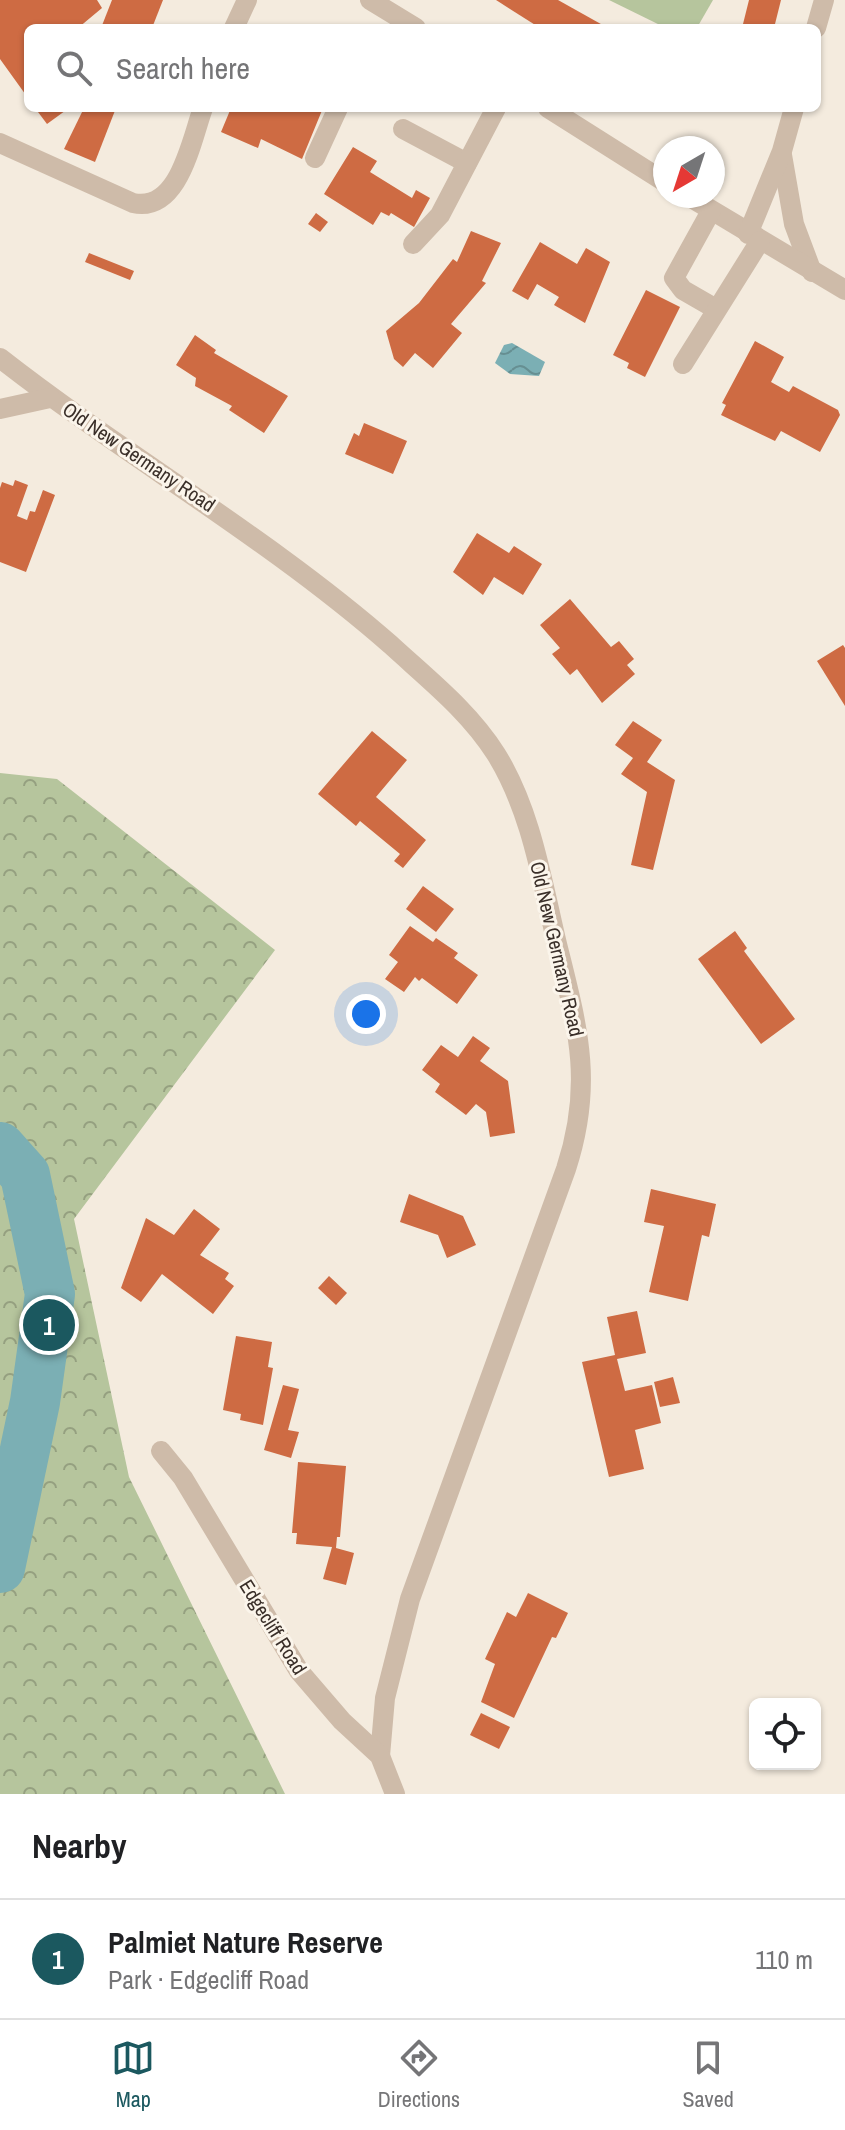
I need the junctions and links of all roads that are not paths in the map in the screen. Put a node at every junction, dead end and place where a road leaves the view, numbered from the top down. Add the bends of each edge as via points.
1 (247, 0) edge
2 (370, 0) edge
3 (824, 0) edge
4 (383, 20) edge
5 (236, 24) edge
6 (817, 24) edge
7 (201, 112) edge
8 (336, 112) edge
9 (494, 112) edge
10 (554, 112) edge
11 (793, 112) edge
12 (403, 129) dead end
13 (0, 143) edge
14 (782, 151) junction
15 (315, 158) dead end
16 (467, 163) junction
17 (653, 174) edge
18 (706, 208) edge
19 (711, 211) junction
20 (754, 238) junction
21 (413, 244) dead end
22 (812, 272) junction
23 (845, 290) edge
24 (716, 309) junction
25 (0, 358) edge
26 (683, 364) dead end
27 (50, 398) junction
28 (0, 409) edge
29 (161, 1451) dead end
30 (380, 1756) junction
31 (395, 1794) edge

1 - 5 street
2 - 4 street
3 - 6 street
7 - 13 street via 176,179 164,197 148,205
8 - 15 street
9 - 16 street
10 - 17 street
11 - 14 street
12 - 16 street
14 - 20 street
14 - 22 street via 794,224
16 - 21 street via 436,221
18 - 19 street
19 - 20 street
19 - 24 street via 674,278 683,290
20 - 22 street
20 - 24 street
22 - 23 street
24 - 26 street
25 - 27 street, Old New Germany Road
27 - 28 street
27 - 30 street, Old New Germany Road via 317,582 466,716 511,783 554,928 584,1084 576,1139 410,1599 385,1698
29 - 30 street, Edgecliff Road via 183,1478 299,1671
30 - 31 street, Edgecliff Road

